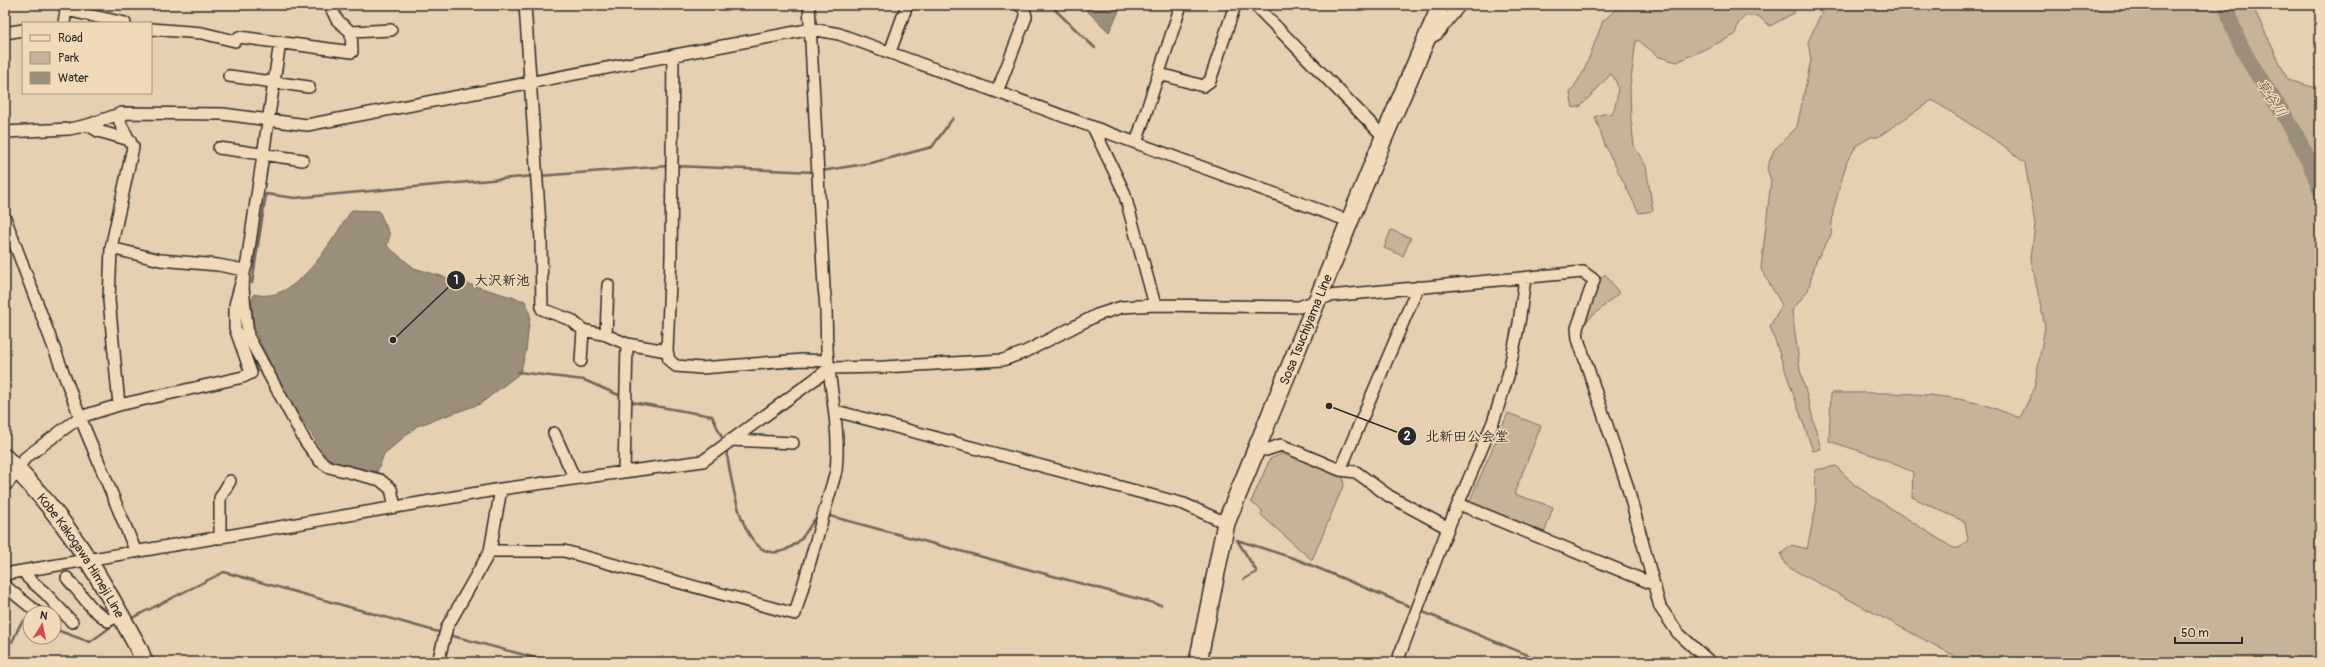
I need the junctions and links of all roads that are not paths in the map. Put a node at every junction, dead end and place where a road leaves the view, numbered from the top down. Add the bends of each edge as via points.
1 (525, 5) edge
2 (809, 5) edge
3 (907, 5) edge
4 (1019, 5) edge
5 (1181, 5) edge
6 (1234, 5) edge
7 (1255, 5) edge
8 (1441, 5) edge
9 (1460, 5) edge
10 (330, 6) edge
11 (64, 22) edge
12 (120, 22) edge
13 (152, 29) edge
14 (812, 29) junction
15 (22, 30) edge
16 (392, 30) dead end
17 (351, 32) junction
18 (5, 33) edge
19 (1426, 40) junction
20 (280, 42) junction
21 (890, 52) junction
22 (673, 55) junction
23 (1160, 74) junction
24 (229, 76) dead end
25 (274, 83) junction
26 (529, 84) junction
27 (309, 86) dead end
28 (998, 92) junction
29 (122, 113) junction
30 (270, 120) junction
31 (88, 125) junction
32 (1093, 127) junction
33 (5, 132) edge
34 (1384, 137) junction
35 (130, 140) junction
36 (1136, 143) junction
37 (219, 148) dead end
38 (264, 154) junction
39 (303, 160) dead end
40 (5, 218) edge
41 (1349, 222) junction
42 (111, 248) junction
43 (244, 270) junction
44 (1525, 278) junction
45 (608, 285) dead end
46 (1418, 287) junction
47 (1316, 302) junction
48 (1155, 305) junction
49 (583, 330) junction
50 (606, 335) junction
51 (627, 344) junction
52 (667, 351) junction
53 (581, 361) dead end
54 (829, 365) junction
55 (119, 405) junction
56 (836, 410) junction
57 (80, 417) junction
58 (554, 433) dead end
59 (730, 440) junction
60 (793, 442) dead end
61 (1256, 448) junction
62 (11, 464) edge
63 (1340, 470) junction
64 (624, 472) junction
65 (574, 477) junction
66 (230, 481) dead end
67 (5, 484) edge
68 (501, 489) junction
69 (1459, 504) junction
70 (395, 507) junction
71 (1226, 523) junction
72 (1448, 528) junction
73 (220, 538) junction
74 (490, 551) junction
75 (136, 552) junction
76 (90, 560) junction
77 (24, 571) junction
78 (5, 574) edge
79 (67, 578) dead end
80 (1653, 584) junction
81 (5, 586) edge
82 (28, 605) edge
83 (120, 614) junction
84 (72, 622) dead end
85 (1201, 661) edge
86 (144, 662) edge
87 (438, 662) edge
88 (1397, 662) edge
89 (1710, 662) edge

1 - 26 street
2 - 14 street
3 - 21 street
4 - 28 street via 1024,8 1026,17
5 - 23 street
6 - 23 street via 1210,81 1203,86
7 - 34 street
8 - 19 main road, Sosa Tsuchiyama Line
9 - 19 street via 1437,34
10 - 17 street via 337,20
11 - 12 street via 66,10
13 - 20 street
14 - 21 street via 839,34
14 - 22 street
14 - 54 street
15 - 18 street
16 - 17 street
17 - 20 street via 352,52
19 - 34 main road, Sosa Tsuchiyama Line
20 - 25 street
21 - 28 street
22 - 26 street
22 - 52 street via 671,258
23 - 36 street
24 - 25 street
25 - 27 street
25 - 30 street
26 - 30 street via 307,125
26 - 49 street via 540,232 542,309 571,320
28 - 32 street
29 - 30 street via 223,114
29 - 31 street
29 - 35 street via 120,123
30 - 38 street
31 - 33 street via 69,129
31 - 35 street via 98,131
32 - 36 street
32 - 48 street via 1124,192
34 - 41 main road, Sosa Tsuchiyama Line
35 - 42 street via 134,147
36 - 41 street
37 - 38 street
38 - 39 street
38 - 43 street
40 - 57 street
41 - 47 main road, Sosa Tsuchiyama Line
42 - 43 street via 160,260
42 - 55 street via 109,300
43 - 55 street via 235,305 235,328 251,372 244,377
43 - 70 street via 243,288 248,336 305,441 320,461 329,467 380,480 391,489
44 - 46 street
44 - 69 street via 1508,376 1493,422
44 - 80 street via 1583,272 1594,280 1577,328 1578,339 1627,485
45 - 50 street
46 - 47 street via 1329,296
46 - 63 street
47 - 48 street via 1299,307
47 - 61 main road, Sosa Tsuchiyama Line
48 - 54 street via 1108,310 1025,352 1003,360 884,367
49 - 50 street
49 - 53 street
50 - 51 street
51 - 52 street
51 - 64 street
52 - 54 street via 669,360 676,366 701,368 803,360
54 - 56 street
54 - 59 street
55 - 57 street
56 - 71 street via 1184,504
56 - 74 street via 836,471 795,614 564,551
57 - 62 street via 25,458
57 - 75 street
58 - 65 street
59 - 60 street
59 - 64 street via 703,461
61 - 63 street via 1266,450 1281,445
61 - 71 main road, Sosa Tsuchiyama Line
62 - 67 street
62 - 76 main road, Kobe Kakogawa Himeji Line via 54,509
63 - 72 street via 1356,472 1389,496
64 - 65 street
65 - 68 street
66 - 73 street via 220,498
68 - 70 street
68 - 74 street
69 - 72 street
69 - 80 street
70 - 73 street
71 - 85 main road, Sosa Tsuchiyama Line
72 - 88 street
73 - 75 street
74 - 87 street via 447,627
75 - 76 street
76 - 77 street
76 - 83 main road, Kobe Kakogawa Himeji Line
77 - 78 street
77 - 84 street
79 - 83 street via 92,608 108,621
80 - 89 street via 1660,607 1678,633
81 - 82 street
83 - 86 main road, Kobe Kakogawa Himeji Line

